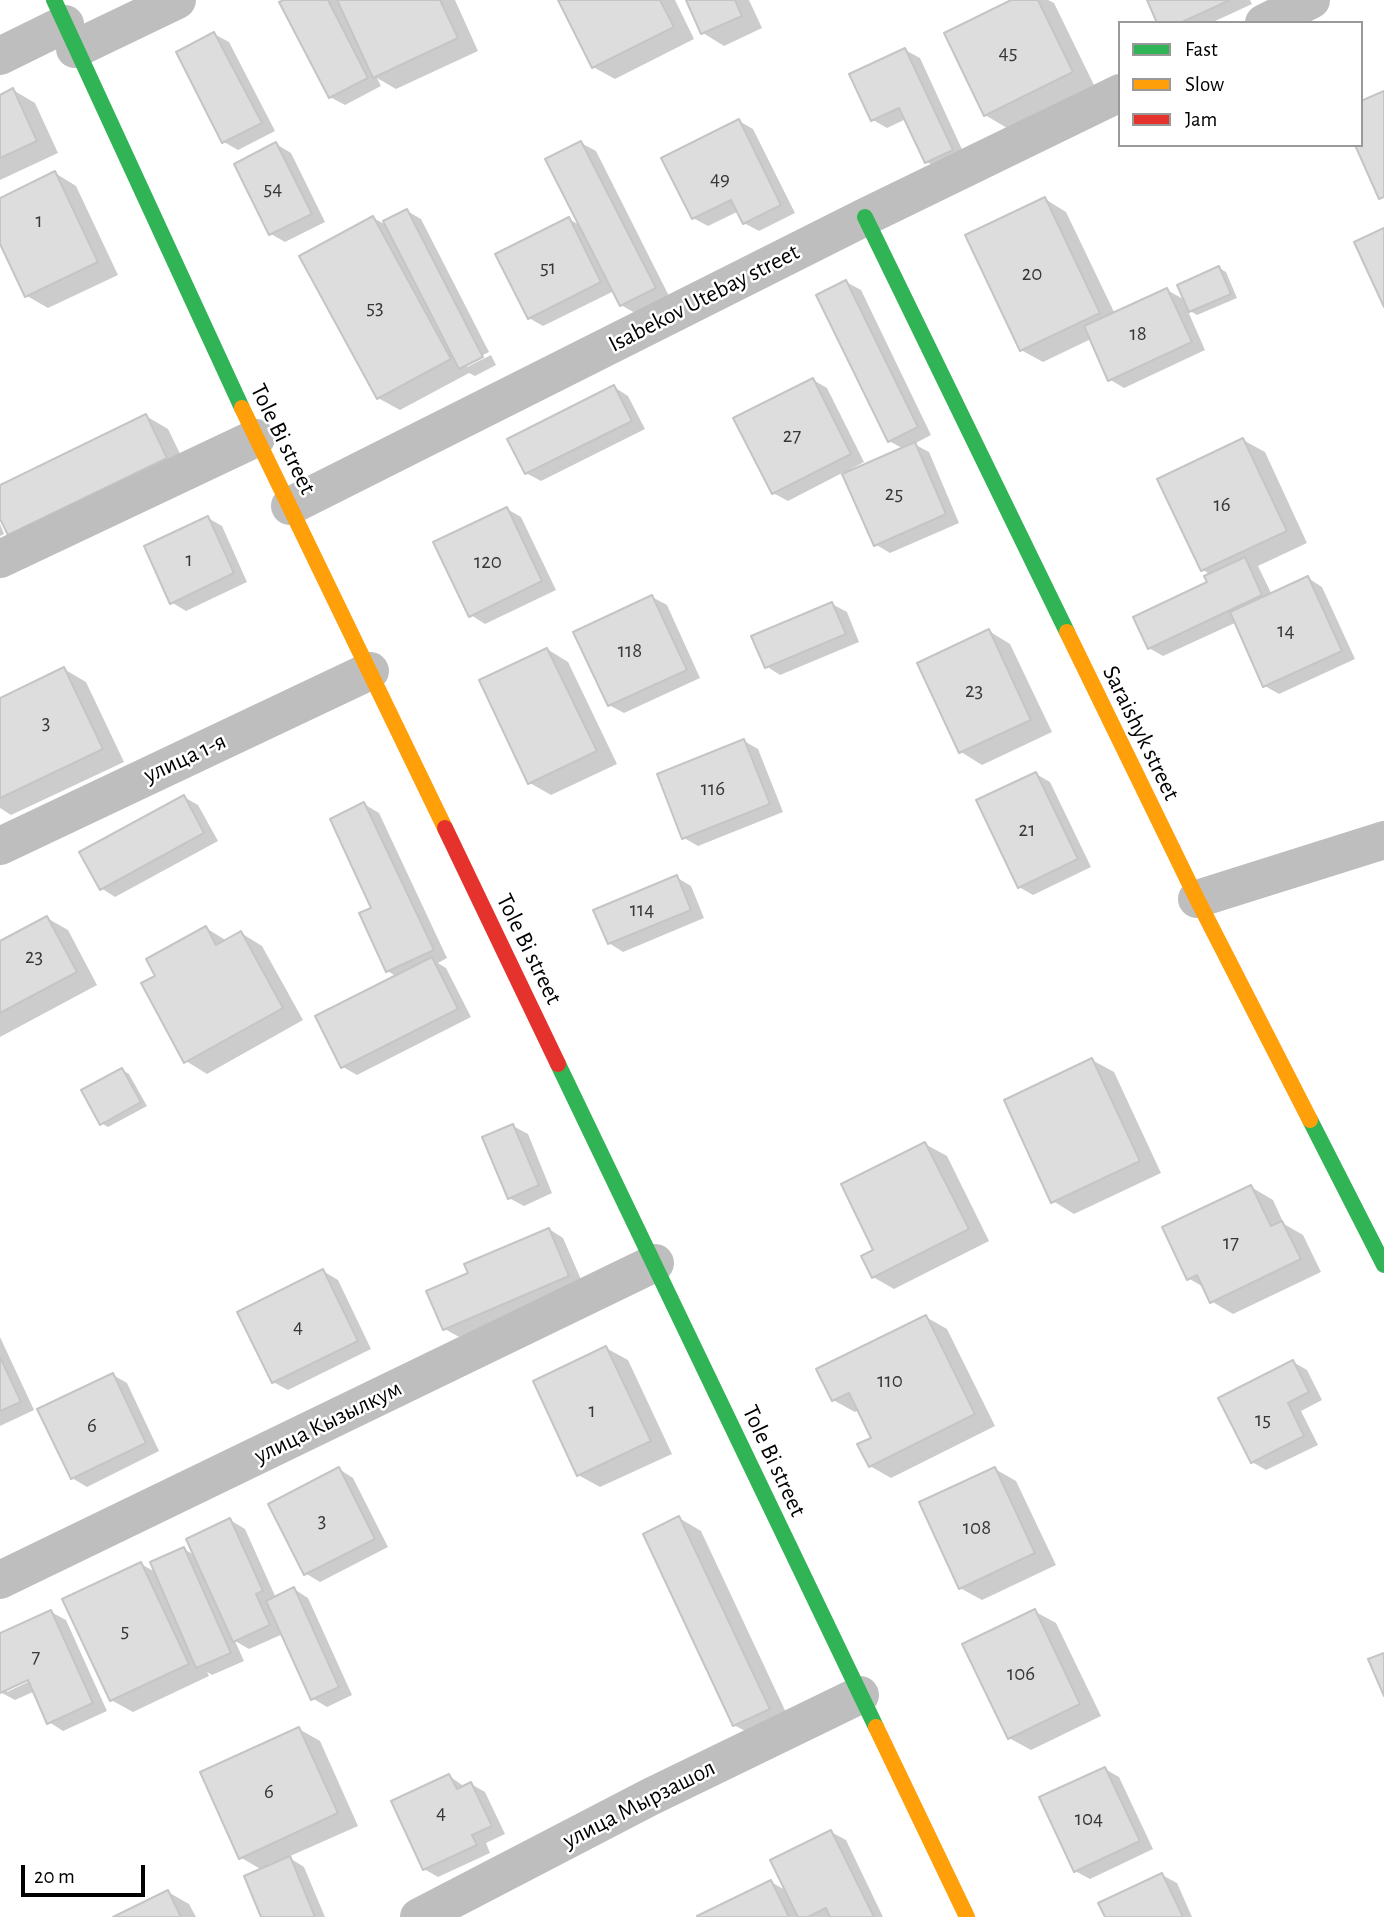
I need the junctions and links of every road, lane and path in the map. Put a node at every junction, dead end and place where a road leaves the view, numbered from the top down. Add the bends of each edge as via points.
1 (177, 0) edge
2 (1311, 0) edge
3 (1268, 21) edge
4 (65, 24) edge
5 (0, 56) edge
6 (1118, 94) edge
7 (865, 217) junction
8 (256, 438) junction
9 (290, 506) junction
10 (0, 559) edge
11 (370, 671) junction
12 (1384, 839) edge
13 (0, 846) edge
14 (1197, 899) junction
15 (654, 1264) junction
16 (1384, 1265) edge
17 (0, 1580) edge
18 (860, 1695) junction
19 (419, 1917) edge
20 (967, 1917) edge

1 - 4 street
2 - 3 street
4 - 5 street
4 - 8 street, Tole Bi street
6 - 7 street, Isabekov Utebay street
7 - 9 street, Isabekov Utebay street
7 - 14 street, Saraishyk street
8 - 9 street, Tole Bi street
8 - 10 street
9 - 11 street, Tole Bi street
11 - 13 street, улица 1-я
11 - 15 street, Tole Bi street
12 - 14 street
14 - 16 street, Saraishyk street
15 - 17 street, улица Кызылкум
15 - 18 street, Tole Bi street
18 - 19 street, улица Мырзашол
18 - 20 street, Tole Bi street

